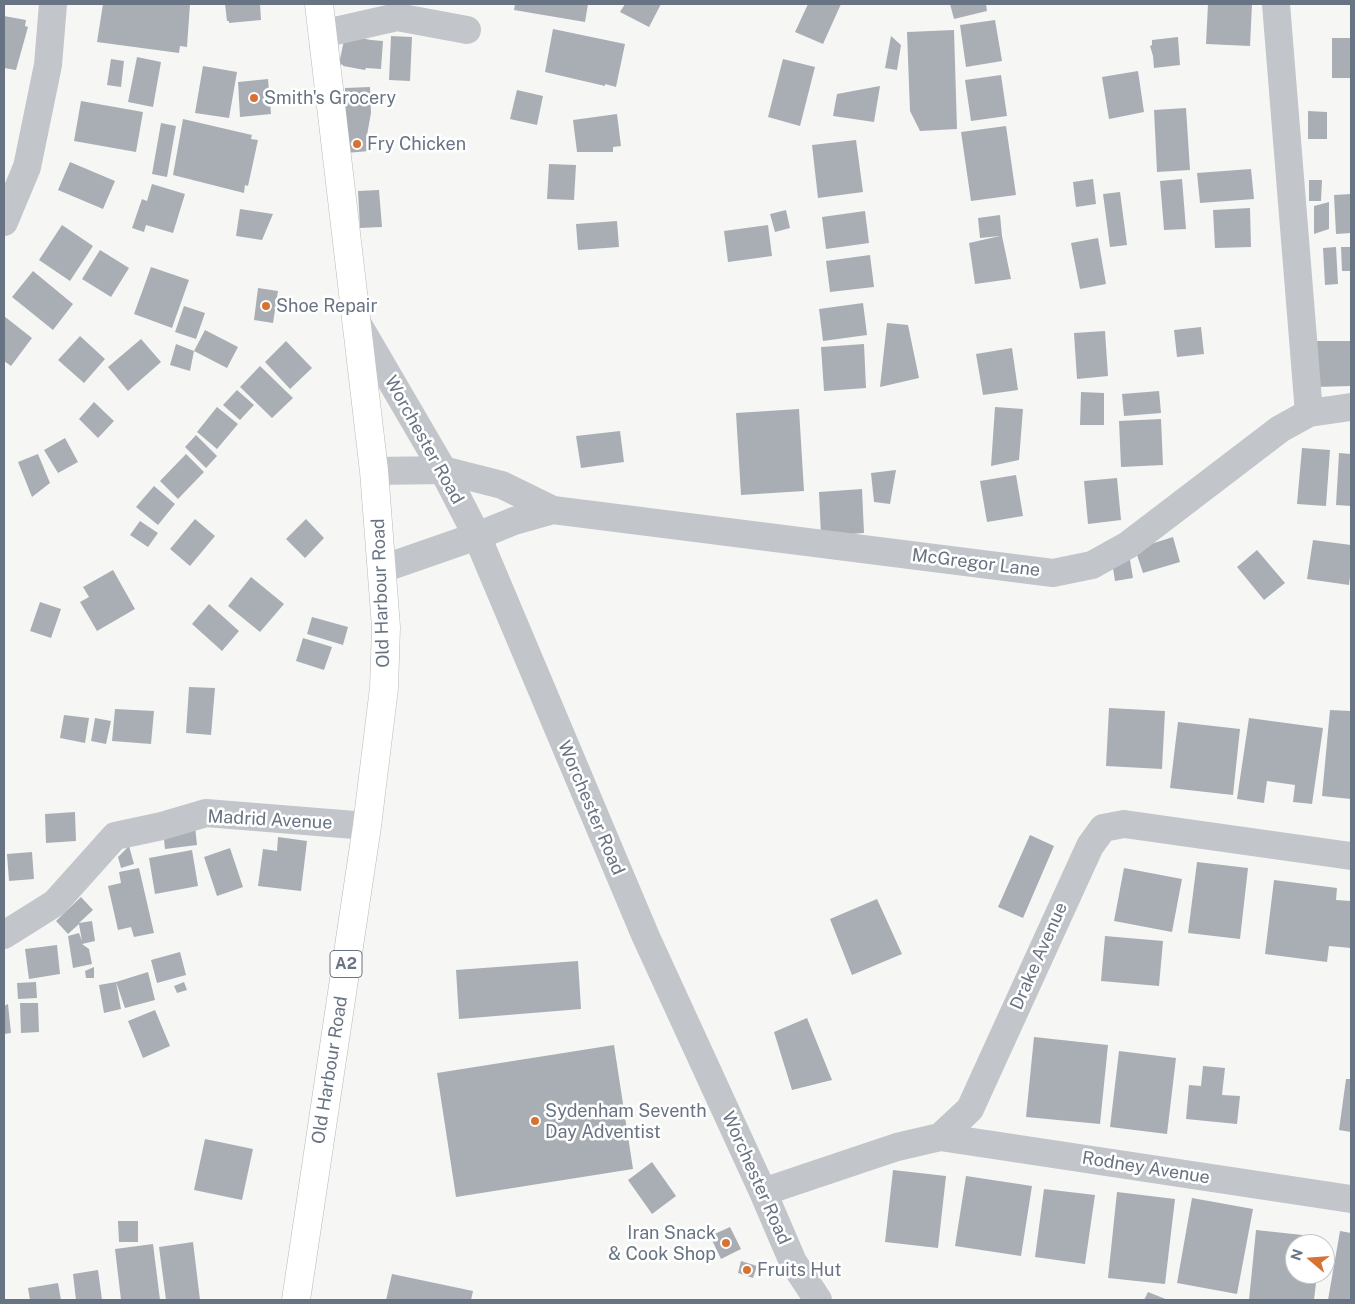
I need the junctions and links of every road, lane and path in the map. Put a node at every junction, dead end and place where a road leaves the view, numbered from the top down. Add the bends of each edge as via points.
1 (53, 4) edge
2 (319, 4) edge
3 (1276, 4) edge
4 (467, 30) dead end
5 (322, 34) junction
6 (4, 222) edge
7 (356, 321) junction
8 (1351, 407) edge
9 (1309, 412) junction
10 (443, 470) junction
11 (374, 471) junction
12 (553, 510) junction
13 (477, 536) junction
14 (382, 568) junction
15 (367, 826) junction
16 (1351, 856) edge
17 (4, 935) edge
18 (940, 1137) junction
19 (763, 1192) junction
20 (1351, 1199) edge
21 (296, 1300) edge
22 (818, 1300) edge

1 - 6 street via 48,65 27,167
2 - 5 main road, Old Harbour Road / A2
3 - 9 street
4 - 5 street via 397,17
5 - 7 main road, Old Harbour Road / A2
7 - 10 street, Worchester Road
7 - 11 main road, Old Harbour Road / A2
8 - 9 street, McGregor Lane
9 - 12 street, McGregor Lane via 1280,429 1128,545 1092,565 1053,573
10 - 11 street, McGregor Lane
10 - 12 street, McGregor Lane via 502,485
10 - 13 street, Worchester Road
11 - 14 main road, Old Harbour Road / A2
12 - 13 street, McGregor Lane
13 - 14 street, McGregor Lane
13 - 19 street, Worchester Road via 646,937
14 - 15 main road, Old Harbour Road / A2 via 386,626 384,688
15 - 17 street, Madrid Avenue via 206,813 115,836 55,903
15 - 21 main road, Old Harbour Road / A2
16 - 18 street, Drake Avenue via 1124,824 1103,828 1090,846 970,1109
18 - 19 street, Drake Avenue
18 - 20 street, Rodney Avenue
19 - 22 street, Worchester Road via 793,1262

